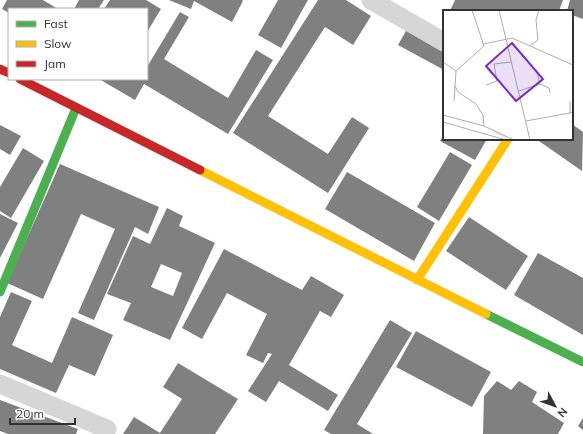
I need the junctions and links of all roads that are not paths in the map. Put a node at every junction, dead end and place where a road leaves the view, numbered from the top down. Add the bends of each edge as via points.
1 (370, 0) edge
2 (443, 41) edge
3 (22, 80) edge
4 (76, 108) junction
5 (507, 140) edge
6 (417, 280) junction
7 (0, 292) edge
8 (583, 362) edge
9 (0, 384) edge
10 (107, 429) dead end

1 - 2 street
3 - 4 main road
4 - 6 main road
4 - 7 main road
5 - 6 main road
6 - 8 main road
9 - 10 street

